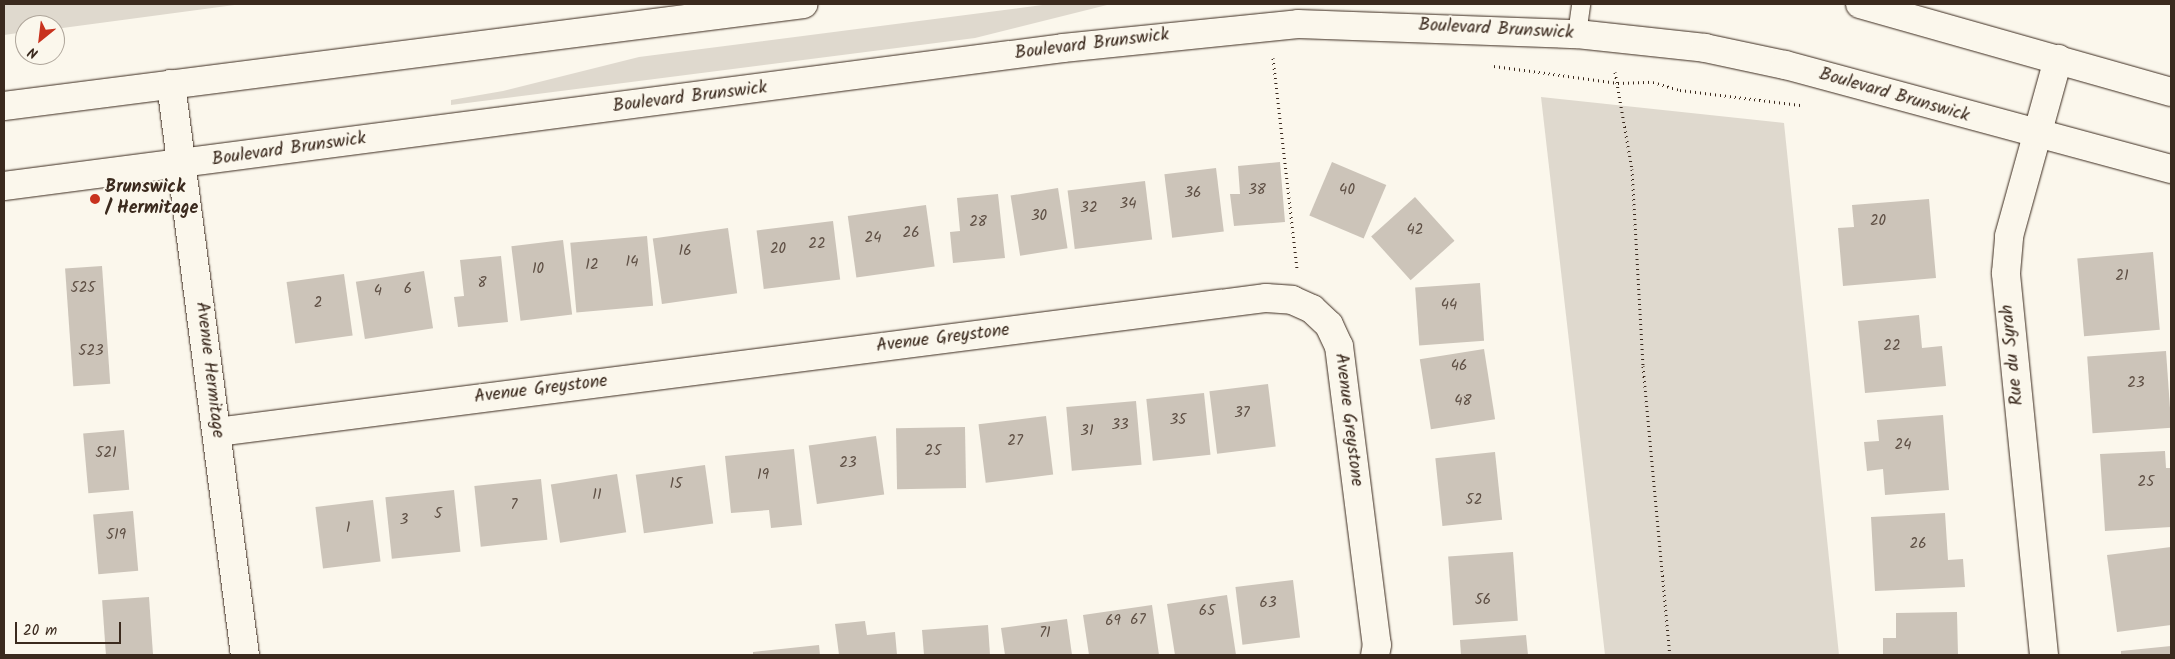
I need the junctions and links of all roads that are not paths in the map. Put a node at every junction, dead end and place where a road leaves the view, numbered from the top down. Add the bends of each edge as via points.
1 (804, 4) edge
2 (1581, 4) edge
3 (1860, 4) edge
4 (1577, 34) junction
5 (2058, 60) junction
6 (171, 84) junction
7 (2171, 92) edge
8 (4, 106) edge
9 (2037, 135) junction
10 (184, 164) junction
11 (2171, 169) edge
12 (4, 186) edge
13 (217, 432) junction
14 (244, 655) edge
15 (1374, 655) edge
16 (2044, 655) edge

1 - 6 street
2 - 4 lane
3 - 5 street
4 - 9 street, Boulevard Brunswick via 1705,48 1785,65
4 - 10 street, Boulevard Brunswick via 1347,24 1241,28
5 - 7 street
5 - 9 street, Rue du Syrah
6 - 8 street
6 - 10 street, Avenue Hermitage
9 - 11 street, Boulevard Brunswick
9 - 16 street, Rue du Syrah via 2010,236 2006,273
10 - 12 street, Boulevard Brunswick
10 - 13 street, Avenue Hermitage
13 - 14 street, Avenue Hermitage
13 - 15 street, Avenue Greystone via 1237,302 1292,300 1312,309 1329,325 1339,346 1377,645

